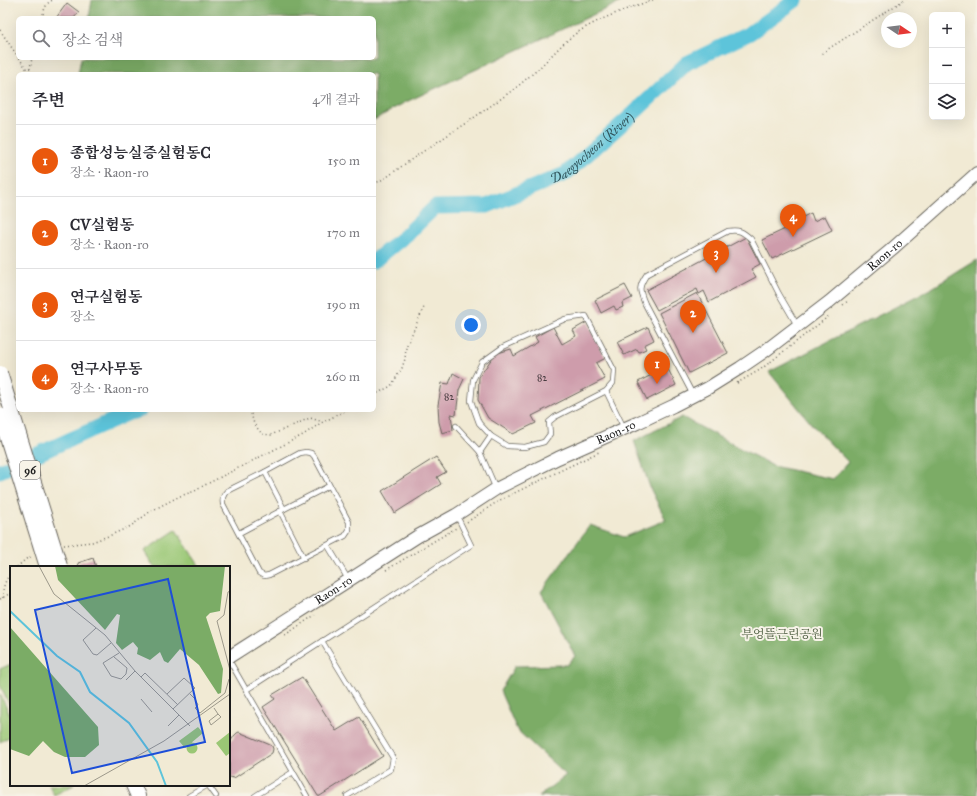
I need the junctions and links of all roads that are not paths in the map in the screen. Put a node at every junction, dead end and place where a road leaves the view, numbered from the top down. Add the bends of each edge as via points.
1 (977, 173) edge
2 (798, 327) junction
3 (0, 374) edge
4 (606, 391) junction
5 (693, 395) junction
6 (0, 415) edge
7 (456, 426) dead end
8 (624, 428) junction
9 (491, 436) junction
10 (480, 452) junction
11 (265, 472) junction
12 (329, 486) junction
13 (496, 489) junction
14 (282, 510) junction
15 (456, 515) junction
16 (239, 533) junction
17 (328, 546) junction
18 (304, 558) junction
19 (56, 566) edge
20 (56, 566) edge
21 (349, 580) junction
22 (322, 641) junction
23 (230, 657) edge
24 (230, 660) edge
25 (246, 690) junction
26 (293, 772) junction
27 (133, 786) edge
28 (143, 786) edge
29 (206, 786) edge
30 (209, 786) edge
31 (138, 796) edge
32 (148, 796) edge
33 (189, 796) edge
34 (216, 796) edge
35 (255, 796) edge
36 (307, 796) edge
37 (347, 796) edge

1 - 2 main road, Raon-ro via 892,249
2 - 5 main road, Raon-ro via 740,368
2 - 5 lane via 751,238 744,232 728,231 647,274 641,282 640,293
3 - 19 main road, 96, bridge
4 - 8 lane
4 - 9 lane via 554,417 549,422 550,434 544,442 525,447 507,446
4 - 9 lane via 613,383 614,370 586,316 565,319 503,347 482,362 473,380 472,401 479,423
5 - 8 main road, Raon-ro
6 - 20 main road, 96, bridge
7 - 10 lane
8 - 13 main road, Raon-ro
9 - 10 lane
10 - 13 lane
11 - 12 lane via 300,453 311,453
11 - 14 lane
11 - 16 lane via 223,495 223,504
12 - 14 lane
12 - 17 lane via 349,522 349,530 345,536
13 - 15 main road, Raon-ro
14 - 16 lane
14 - 18 lane
15 - 21 main road, Raon-ro
15 - 22 lane via 472,545
16 - 18 lane via 259,573 264,576 269,576
17 - 18 lane
17 - 21 lane
21 - 23 main road, Raon-ro
22 - 25 lane
22 - 37 lane via 393,758 391,769
24 - 25 lane
25 - 26 lane
26 - 35 lane
26 - 36 lane
27 - 31 main road
28 - 32 main road
29 - 33 lane
30 - 34 lane

